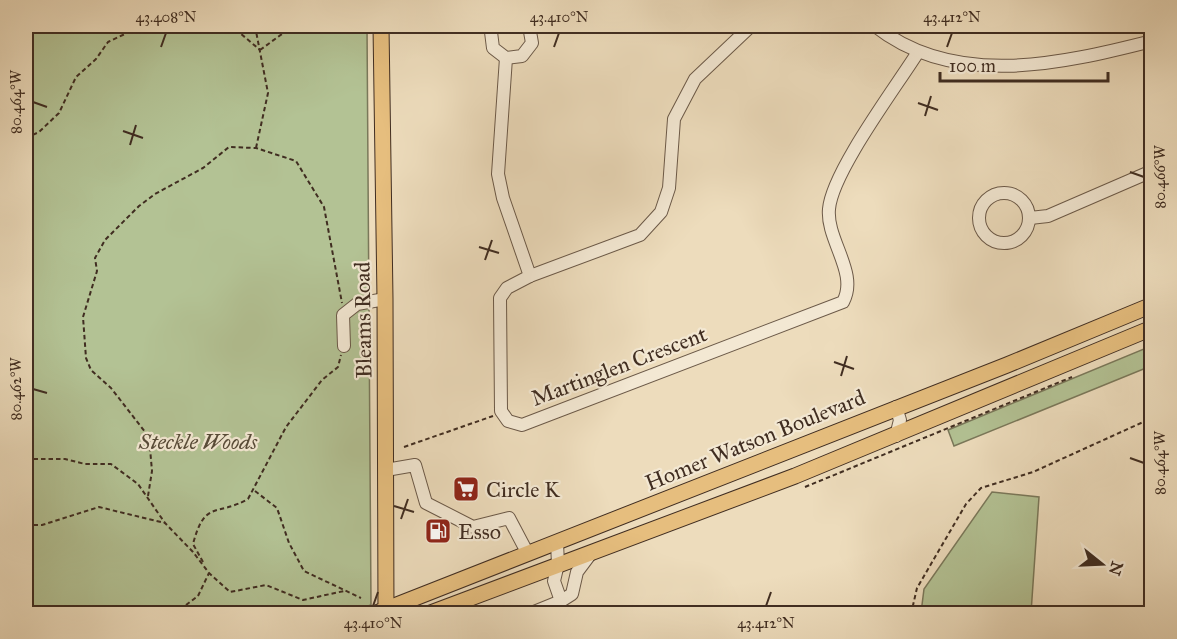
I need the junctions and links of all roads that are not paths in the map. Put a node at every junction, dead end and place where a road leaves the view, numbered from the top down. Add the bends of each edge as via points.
1 (381, 26) edge
2 (495, 26) edge
3 (529, 26) edge
4 (751, 26) edge
5 (875, 26) edge
6 (1152, 41) edge
7 (918, 52) junction
8 (506, 58) junction
9 (1152, 171) edge
10 (1030, 218) junction
11 (530, 276) junction
12 (385, 298) junction
13 (1152, 305) edge
14 (1152, 328) edge
15 (344, 346) road end
16 (896, 408) junction
17 (896, 436) junction
18 (387, 471) junction
19 (557, 543) junction
20 (593, 551) junction
21 (528, 554) junction
22 (558, 564) junction
23 (561, 602) junction
24 (382, 612) edge
25 (428, 614) edge
26 (529, 614) edge
27 (554, 614) edge

1 - 12 main road, Bleams Road
2 - 8 street via 491,32 493,48
3 - 8 street via 532,43 522,56
4 - 11 street, Martinglen Crescent via 694,79 675,119 669,188 661,212 639,235
5 - 7 street via 897,43
6 - 7 street via 1023,66 959,62
7 - 11 street, Martinglen Crescent via 837,180 829,209 831,233 849,285 843,302 835,307 522,425 508,421 501,411 500,298 507,288
8 - 11 street via 498,174
9 - 10 street via 1048,216
10 - 10 street via 1023,200 1006,193 990,197 979,219 990,238 1006,243 1022,235
12 - 15 street via 357,304 343,315
12 - 18 main road, Bleams Road
13 - 16 main road, Homer Watson Boulevard
14 - 17 main road, Homer Watson Boulevard
16 - 17 street via 900,420
16 - 19 main road, Homer Watson Boulevard
17 - 20 main road, Homer Watson Boulevard
18 - 21 street via 415,465 426,503 473,527 509,518
18 - 24 main road, Bleams Road
19 - 21 main road, Homer Watson Boulevard
19 - 22 street
20 - 22 main road, Homer Watson Boulevard
20 - 23 street via 577,572 572,594
21 - 24 main road, Homer Watson Boulevard
22 - 23 street via 554,581
22 - 25 main road, Homer Watson Boulevard
23 - 26 street
23 - 27 street

